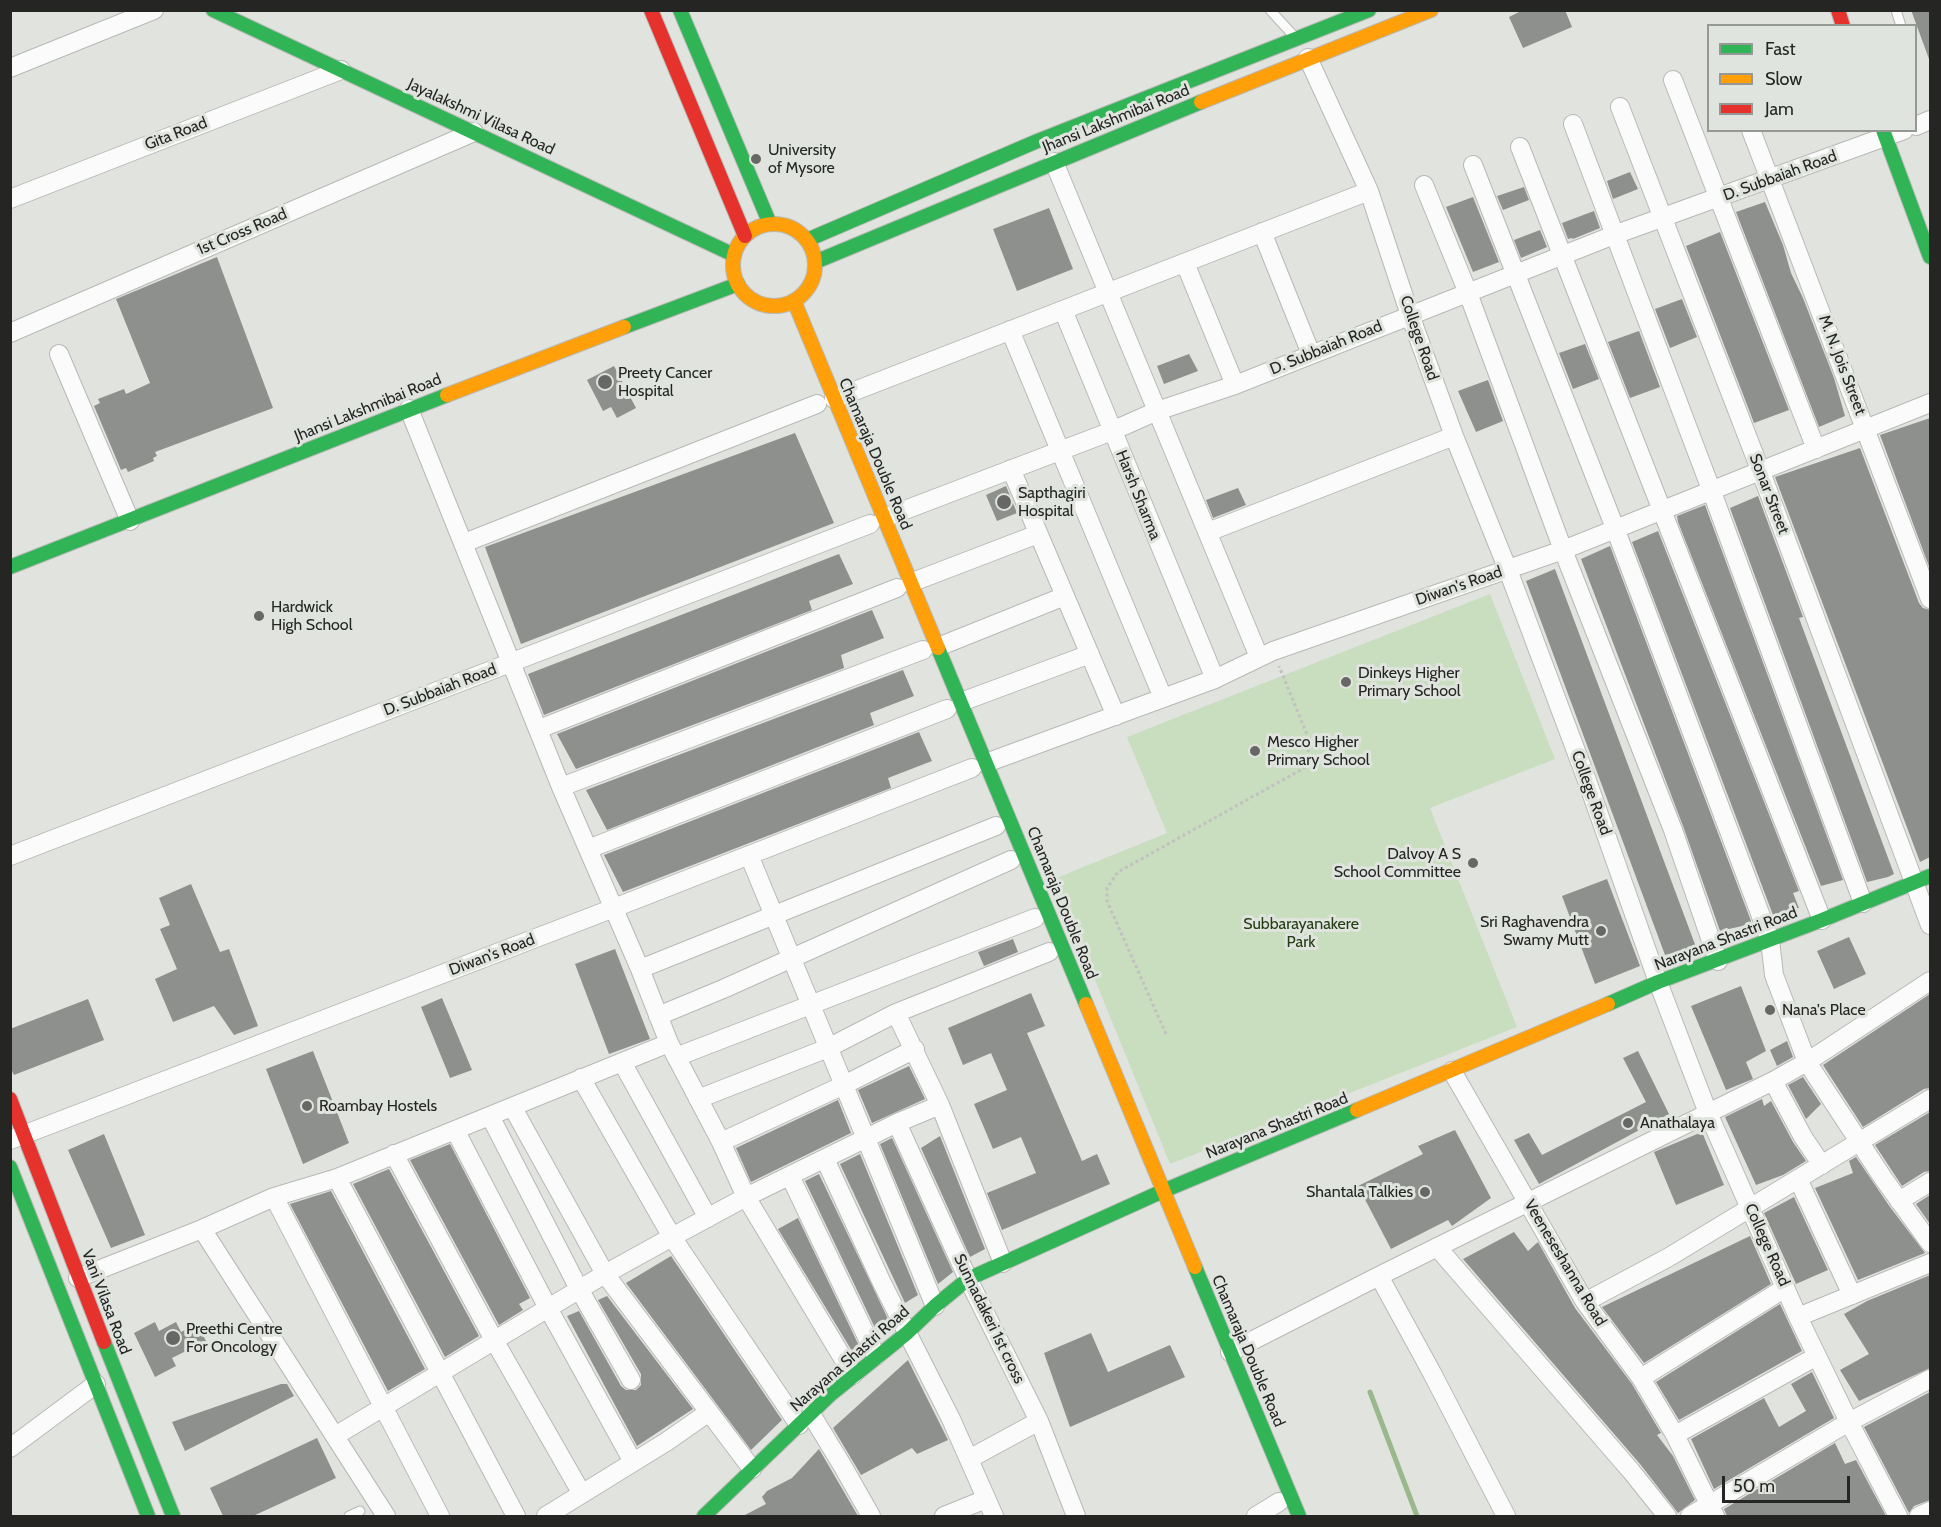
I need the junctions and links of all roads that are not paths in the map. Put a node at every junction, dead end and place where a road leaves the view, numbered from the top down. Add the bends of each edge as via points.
1 (154, 10) edge
2 (213, 10) edge
3 (244, 10) edge
4 (651, 10) edge
5 (680, 10) edge
6 (1270, 10) edge
7 (1369, 10) edge
8 (1431, 10) edge
9 (250, 28) junction
10 (1296, 39) junction
11 (1308, 58) junction
12 (10, 68) edge
13 (341, 70) junction
14 (1672, 80) dead end
15 (1620, 107) dead end
16 (1573, 124) dead end
17 (474, 132) junction
18 (1753, 132) edge
19 (1884, 134) edge
20 (1520, 147) dead end
21 (1054, 162) junction
22 (1473, 165) dead end
23 (1769, 178) junction
24 (1424, 185) dead end
25 (1369, 191) junction
26 (1720, 198) junction
27 (10, 199) edge
28 (1662, 217) junction
29 (770, 224) junction
30 (1262, 232) junction
31 (1614, 235) junction
32 (745, 236) junction
33 (807, 240) junction
34 (734, 255) junction
35 (1564, 256) junction
36 (1930, 257) edge
37 (815, 262) junction
38 (1185, 263) junction
39 (1515, 275) junction
40 (738, 284) junction
41 (1108, 292) junction
42 (1468, 293) junction
43 (794, 301) junction
44 (1063, 310) junction
45 (1410, 315) junction
46 (1010, 330) junction
47 (10, 333) edge
48 (59, 354) dead end
49 (1311, 354) junction
50 (1235, 385) junction
51 (821, 402) junction
52 (1930, 403) edge
53 (409, 409) junction
54 (1157, 411) junction
55 (1866, 428) junction
56 (1112, 430) junction
57 (1454, 436) junction
58 (1816, 449) junction
59 (1060, 451) junction
60 (1011, 469) junction
61 (1761, 472) junction
62 (1712, 492) junction
63 (1662, 511) junction
64 (130, 521) junction
65 (873, 522) junction
66 (1615, 528) junction
67 (1208, 532) junction
68 (1038, 534) junction
69 (464, 543) junction
70 (1563, 550) junction
71 (10, 567) edge
72 (1508, 570) junction
73 (900, 587) junction
74 (1065, 596) junction
75 (1930, 599) edge
76 (927, 649) junction
77 (1090, 654) junction
78 (1266, 654) junction
79 (512, 662) junction
80 (1215, 680) junction
81 (1163, 698) junction
82 (951, 707) junction
83 (1116, 716) junction
84 (539, 729) junction
85 (976, 767) junction
86 (561, 787) junction
87 (998, 830) joint
88 (588, 849) junction
89 (749, 855) junction
90 (10, 856) edge
91 (1013, 865) joint
92 (1923, 879) edge
93 (1863, 903) junction
94 (614, 908) junction
95 (774, 915) junction
96 (1822, 920) junction
97 (1930, 925) edge
98 (1770, 939) junction
99 (792, 959) junction
100 (1718, 961) junction
101 (640, 969) junction
102 (1930, 981) edge
103 (1658, 982) junction
104 (810, 1004) junction
105 (896, 1013) junction
106 (658, 1016) junction
107 (828, 1048) junction
108 (915, 1049) junction
109 (672, 1050) junction
110 (622, 1062) junction
111 (1807, 1062) junction
112 (1452, 1071) junction
113 (581, 1078) junction
114 (1773, 1081) junction
115 (844, 1085) junction
116 (10, 1099) edge
117 (698, 1099) junction
118 (1930, 1099) edge
119 (940, 1105) junction
120 (513, 1108) junction
121 (1708, 1113) junction
122 (490, 1116) junction
123 (897, 1123) junction
124 (455, 1130) junction
125 (17, 1137) edge
126 (866, 1139) junction
127 (720, 1142) junction
128 (1859, 1142) junction
129 (394, 1154) junction
130 (825, 1159) junction
131 (1822, 1165) junction
132 (10, 1167) edge
133 (789, 1176) junction
134 (337, 1178) junction
135 (1798, 1179) junction
136 (1930, 1182) edge
137 (1153, 1195) junction
138 (274, 1197) junction
139 (746, 1197) junction
140 (1899, 1201) junction
141 (1529, 1203) junction
142 (1750, 1209) junction
143 (708, 1218) junction
144 (202, 1230) junction
145 (672, 1237) junction
146 (1930, 1243) edge
147 (1437, 1247) junction
148 (1177, 1260) dead end
149 (1003, 1263) junction
150 (1930, 1263) edge
151 (605, 1274) junction
152 (1379, 1276) junction
153 (78, 1278) junction
154 (968, 1279) junction
155 (1785, 1288) junction
156 (579, 1289) junction
157 (1852, 1295) junction
158 (1585, 1302) junction
159 (935, 1306) junction
160 (548, 1308) junction
161 (1798, 1317) junction
162 (907, 1333) junction
163 (494, 1340) junction
164 (1230, 1352) junction
165 (876, 1356) junction
166 (1817, 1356) junction
167 (441, 1372) junction
168 (854, 1375) junction
169 (1641, 1378) junction
170 (1930, 1379) edge
171 (631, 1380) dead end
172 (96, 1384) junction
173 (383, 1407) junction
174 (709, 1412) junction
175 (805, 1419) junction
176 (1039, 1421) junction
177 (1849, 1422) junction
178 (1675, 1435) junction
179 (335, 1436) junction
180 (10, 1448) edge
181 (969, 1459) junction
182 (633, 1462) junction
183 (752, 1469) junction
184 (582, 1494) junction
185 (986, 1499) junction
186 (1282, 1509) edge
187 (1930, 1510) edge
188 (360, 1511) dead end
189 (1712, 1511) edge
190 (712, 1514) edge
191 (148, 1516) edge
192 (173, 1516) edge
193 (349, 1516) edge
194 (387, 1516) edge
195 (440, 1516) edge
196 (516, 1516) edge
197 (546, 1516) edge
198 (871, 1516) edge
199 (944, 1516) edge
200 (994, 1516) edge
201 (1076, 1516) edge
202 (1256, 1516) edge
203 (1299, 1516) edge
204 (1506, 1516) edge
205 (1667, 1516) edge
206 (1690, 1516) edge
207 (1898, 1516) edge
208 (1919, 1516) edge

1 - 12 street
2 - 9 main road, Jayalakshmi Vilasa Road
3 - 9 street
4 - 32 main road
5 - 29 main road
6 - 10 lane
7 - 10 main road, Jhansi Lakshmibai Road
8 - 11 main road, Jhansi Lakshmibai Road
9 - 13 main road, Jayalakshmi Vilasa Road
10 - 33 main road, Jhansi Lakshmibai Road via 1035,142
11 - 21 main road, Jhansi Lakshmibai Road
11 - 25 street, College Road
13 - 17 main road, Jayalakshmi Vilasa Road
13 - 27 street, Gita Road
14 - 26 street
15 - 28 street, Sonar Street
16 - 31 street
17 - 34 main road, Jayalakshmi Vilasa Road
17 - 47 street, 1st Cross Road
18 - 23 street, M. N. Jois Street
19 - 23 street, D. Subbaiah Road
19 - 36 main road
20 - 35 street
21 - 37 main road, Jhansi Lakshmibai Road
21 - 41 street
22 - 39 street
23 - 26 street, D. Subbaiah Road
23 - 55 street, M. N. Jois Street
24 - 42 street
25 - 30 street
25 - 45 street, College Road
26 - 28 street, D. Subbaiah Road
26 - 58 street
28 - 31 street, D. Subbaiah Road
28 - 61 street, Sonar Street
29 - 32 main road
29 - 33 main road via 797,230
30 - 38 street
30 - 49 street
31 - 35 street, D. Subbaiah Road
31 - 62 street
32 - 34 main road
33 - 37 main road
34 - 40 main road
35 - 39 street, D. Subbaiah Road
35 - 63 street
37 - 43 main road via 810,285
38 - 41 street
38 - 50 street
39 - 42 street, D. Subbaiah Road
39 - 66 street
40 - 43 main road via 753,300 777,312
40 - 53 main road, Jhansi Lakshmibai Road
41 - 44 street
41 - 54 street
42 - 45 street, D. Subbaiah Road
42 - 70 street
43 - 51 main road, Chamaraja Double Road
44 - 46 street
44 - 56 street, Harsh Sharma
45 - 49 street, D. Subbaiah Road
45 - 57 street, College Road
46 - 51 street
46 - 59 street
48 - 64 street
49 - 50 street, D. Subbaiah Road
50 - 54 street, D. Subbaiah Road
51 - 65 main road, Chamaraja Double Road
51 - 69 street
52 - 55 street, Diwan's Road
53 - 64 main road, Jhansi Lakshmibai Road
53 - 69 street
54 - 56 street, D. Subbaiah Road
54 - 67 street
55 - 58 street, Diwan's Road
55 - 75 street, M. N. Jois Street
56 - 59 street, D. Subbaiah Road
56 - 80 street, Harsh Sharma
57 - 67 street
57 - 72 street, College Road
58 - 61 street, Diwan's Road
59 - 60 street, D. Subbaiah Road
59 - 81 street
60 - 65 street, D. Subbaiah Road
60 - 68 street
61 - 62 street, Diwan's Road
61 - 92 street, Sonar Street
62 - 63 street, Diwan's Road
62 - 93 street
63 - 66 street, Diwan's Road
63 - 96 street
64 - 71 main road, Jhansi Lakshmibai Road
65 - 73 main road, Chamaraja Double Road
65 - 79 street, D. Subbaiah Road
66 - 70 street, Diwan's Road
66 - 98 street
67 - 78 street
68 - 73 street
68 - 74 street
69 - 79 street
70 - 72 street, Diwan's Road
70 - 100 street via 1672,830
72 - 78 street, Diwan's Road
72 - 103 street, College Road
73 - 76 main road, Chamaraja Double Road
73 - 84 street
74 - 76 street
74 - 77 street
76 - 82 main road, Chamaraja Double Road
76 - 86 street
77 - 82 street
77 - 83 street
78 - 80 street, Diwan's Road
79 - 84 street
79 - 90 street, D. Subbaiah Road
80 - 81 street, Diwan's Road
81 - 83 street, Diwan's Road
82 - 85 main road, Chamaraja Double Road
82 - 88 street
83 - 85 street, Diwan's Road
84 - 86 street
85 - 89 street, Diwan's Road
85 - 137 main road, Chamaraja Double Road
86 - 88 street
87 - 91 main road, Chamaraja Double Road
87 - 95 street
88 - 94 street
89 - 94 street, Diwan's Road
89 - 95 street
91 - 99 street
92 - 93 main road, Narayana Shastri Road
92 - 97 street, Sonar Street
93 - 96 main road, Narayana Shastri Road
94 - 101 street
94 - 125 street, Diwan's Road
95 - 99 street
95 - 101 street
96 - 98 main road, Narayana Shastri Road
98 - 100 main road, Narayana Shastri Road
98 - 111 street via 1774,975
99 - 104 street
99 - 106 street
100 - 103 main road, Narayana Shastri Road
101 - 106 street
102 - 111 street
103 - 112 main road, Narayana Shastri Road
103 - 121 street, College Road
104 - 105 street via 1043,936
104 - 107 street
104 - 109 street
105 - 107 street
105 - 108 street
106 - 109 street
107 - 115 street
107 - 117 street
108 - 115 street
108 - 119 street
109 - 110 street
109 - 117 street
110 - 113 street
110 - 143 street
111 - 114 street
111 - 128 street
112 - 137 main road, Narayana Shastri Road
112 - 141 street, Veeneseshanna Road
113 - 120 street
113 - 145 street
114 - 121 street
114 - 131 street
115 - 126 street
115 - 127 street
116 - 125 main road, Vani Vilasa Road
117 - 127 street
118 - 128 street
119 - 123 street
119 - 149 street
120 - 122 street
120 - 151 street
121 - 141 street
121 - 142 street, College Road
122 - 124 street
122 - 156 street
123 - 126 street
123 - 154 street, Sunnadakeri 1st cross
124 - 129 street
124 - 160 street
125 - 153 main road, Vani Vilasa Road
126 - 130 street
126 - 159 street
127 - 139 street
128 - 131 street
128 - 140 street
129 - 134 street
129 - 163 street
130 - 133 street
130 - 162 street
131 - 135 street
132 - 172 main road
133 - 139 street
133 - 165 street
134 - 138 street
134 - 167 street
135 - 142 street
135 - 157 street
136 - 140 street
137 - 149 main road, Narayana Shastri Road
137 - 164 main road, Chamaraja Double Road
138 - 144 street
138 - 173 street
139 - 143 street
139 - 168 street
140 - 146 street
141 - 147 street
141 - 158 street, Veeneseshanna Road
142 - 155 street, College Road
142 - 158 street
143 - 145 street
144 - 153 street
144 - 179 street
145 - 151 street
145 - 175 street
147 - 152 street
147 - 205 street
148 - 186 main road, Chamaraja Double Road
149 - 154 main road, Narayana Shastri Road
150 - 157 street
151 - 156 street
151 - 174 street
152 - 164 street
152 - 204 street
153 - 192 main road, Vani Vilasa Road
154 - 159 main road, Narayana Shastri Road
154 - 176 street, Sunnadakeri 1st cross
155 - 161 street, College Road
155 - 169 street
156 - 160 street
156 - 171 street
157 - 161 street
158 - 169 street, Veeneseshanna Road
159 - 162 main road, Narayana Shastri Road
160 - 163 street
160 - 182 street
161 - 166 street, College Road
162 - 165 main road, Narayana Shastri Road
162 - 181 street
163 - 167 street
163 - 184 street
164 - 203 main road, Chamaraja Double Road
165 - 168 main road, Narayana Shastri Road
166 - 177 street, College Road
166 - 178 street
167 - 173 street
167 - 196 street
168 - 175 main road, Narayana Shastri Road
169 - 178 street, Veeneseshanna Road
170 - 177 street
172 - 180 street
172 - 191 main road
173 - 179 street
173 - 195 street
174 - 182 street
174 - 183 street
175 - 183 main road, Narayana Shastri Road
175 - 198 street
176 - 181 street
176 - 201 street, Sunnadakeri 1st cross
177 - 189 street
177 - 207 street, College Road
178 - 189 street, Veeneseshanna Road
179 - 194 street
181 - 185 street
182 - 184 street
183 - 190 main road, Narayana Shastri Road
184 - 197 street
185 - 199 street
185 - 200 street
186 - 202 street
187 - 208 street
188 - 193 lane
189 - 206 street

